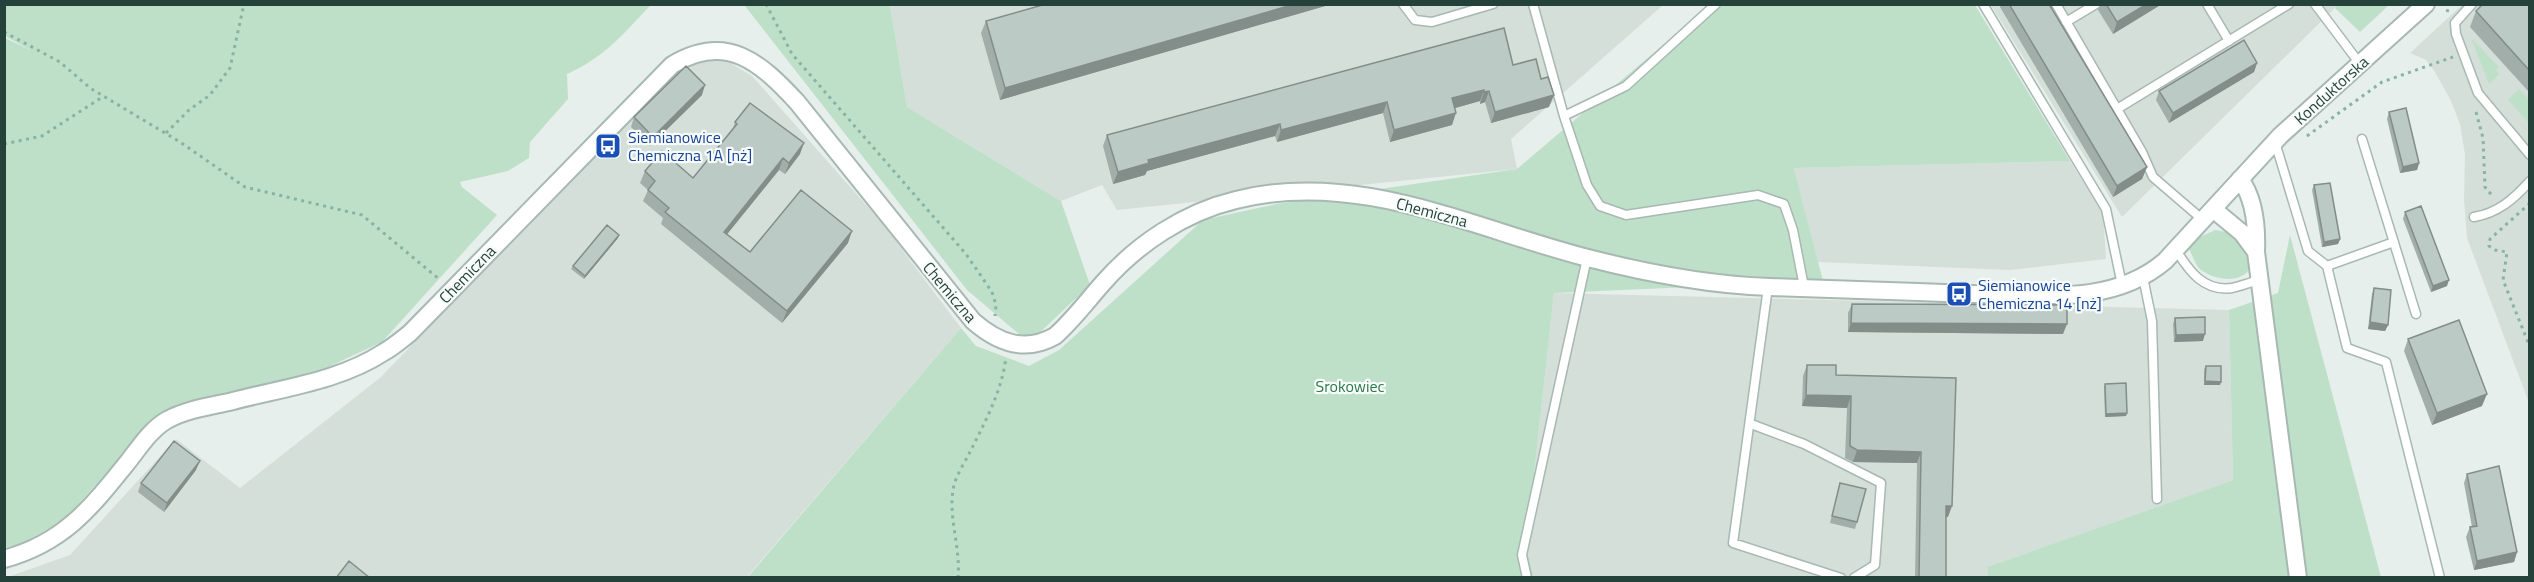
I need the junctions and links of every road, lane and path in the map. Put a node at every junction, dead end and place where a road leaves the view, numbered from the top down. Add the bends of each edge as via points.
1 (244, 4) edge
2 (766, 4) edge
3 (1403, 4) edge
4 (1493, 4) edge
5 (1533, 4) edge
6 (1716, 4) edge
7 (1983, 4) edge
8 (2056, 4) edge
9 (2096, 4) edge
10 (2207, 4) edge
11 (2289, 4) edge
12 (2315, 4) edge
13 (2426, 4) edge
14 (2450, 4) edge
15 (2472, 4) edge
16 (2446, 18) dead end
17 (2066, 22) junction
18 (4, 32) edge
19 (2229, 41) junction
20 (2360, 64) junction
21 (2458, 66) dead end
22 (104, 96) junction
23 (2474, 107) dead end
24 (2117, 109) junction
25 (1564, 116) junction
26 (166, 134) junction
27 (2307, 136) dead end
28 (2362, 140) dead end
29 (2275, 142) junction
30 (4, 144) edge
31 (2529, 154) edge
32 (2240, 179) junction
33 (2529, 181) edge
34 (2500, 194) dead end
35 (2529, 203) edge
36 (2208, 215) junction
37 (2474, 217) dead end
38 (2394, 242) junction
39 (2176, 250) junction
40 (2256, 252) junction
41 (1587, 258) junction
42 (2327, 266) junction
43 (2143, 277) junction
44 (2260, 280) junction
45 (2122, 285) junction
46 (1768, 287) junction
47 (1804, 287) junction
48 (452, 290) junction
49 (2416, 314) dead end
50 (986, 333) junction
51 (1008, 344) junction
52 (2529, 347) edge
53 (1751, 424) junction
54 (2157, 499) dead end
55 (4, 559) edge
56 (958, 578) edge
57 (1527, 578) edge
58 (1840, 578) edge
59 (1854, 578) edge
60 (2298, 578) edge
61 (2440, 578) edge

1 - 26 path via 230,68 210,95
2 - 50 path via 792,54 966,254 992,292 996,305 994,321
3 - 4 lane via 1415,20 1432,22
5 - 25 lane
6 - 25 lane via 1626,86
7 - 45 lane via 2106,209
8 - 17 lane
9 - 17 lane
10 - 19 lane
11 - 19 lane
12 - 20 lane
13 - 20 street, Konduktorska
14 - 16 path
15 - 31 lane via 2455,23 2478,93
17 - 24 lane
18 - 22 path via 60,62
19 - 24 lane
20 - 29 street, Konduktorska
21 - 27 path via 2455,56 2382,82
22 - 26 path
22 - 30 path via 42,136
23 - 34 path via 2483,138 2485,187 2491,194
24 - 36 lane via 2153,177
25 - 47 lane via 1587,185 1600,206 1626,215 1758,195 1784,204
26 - 48 path via 245,187 362,215
28 - 38 lane
29 - 32 street, Konduktorska
29 - 42 lane via 2307,251
32 - 36 street, Konduktorska
32 - 40 street via 2251,200
33 - 37 lane via 2504,207
35 - 52 path via 2490,239 2489,246 2507,252 2503,280
36 - 39 street, Konduktorska
36 - 40 street via 2242,233
38 - 42 lane
38 - 49 lane
39 - 43 street, Konduktorska
39 - 44 lane via 2203,283 2231,288
40 - 44 street
41 - 46 street, Chemiczna via 1665,275
41 - 51 street, Chemiczna via 1402,203 1322,192 1275,192 1199,212 1159,235 1123,263 1055,336 1032,345
41 - 57 lane via 1521,555
42 - 61 lane via 2347,348 2386,362
43 - 45 street, Chemiczna
43 - 54 lane via 2152,321
44 - 60 street
45 - 47 street, Chemiczna via 2090,293 2043,295
46 - 47 street, Chemiczna
46 - 53 lane
48 - 50 street, Chemiczna via 672,65 705,50 723,51 750,59 775,78
48 - 55 street, Chemiczna via 410,333 360,365 168,420 144,441 75,523 37,548
50 - 51 street, Chemiczna
51 - 56 path via 1004,375 955,484 952,507 959,548
53 - 58 lane via 1733,543
53 - 59 lane via 1804,444 1881,483 1875,565

